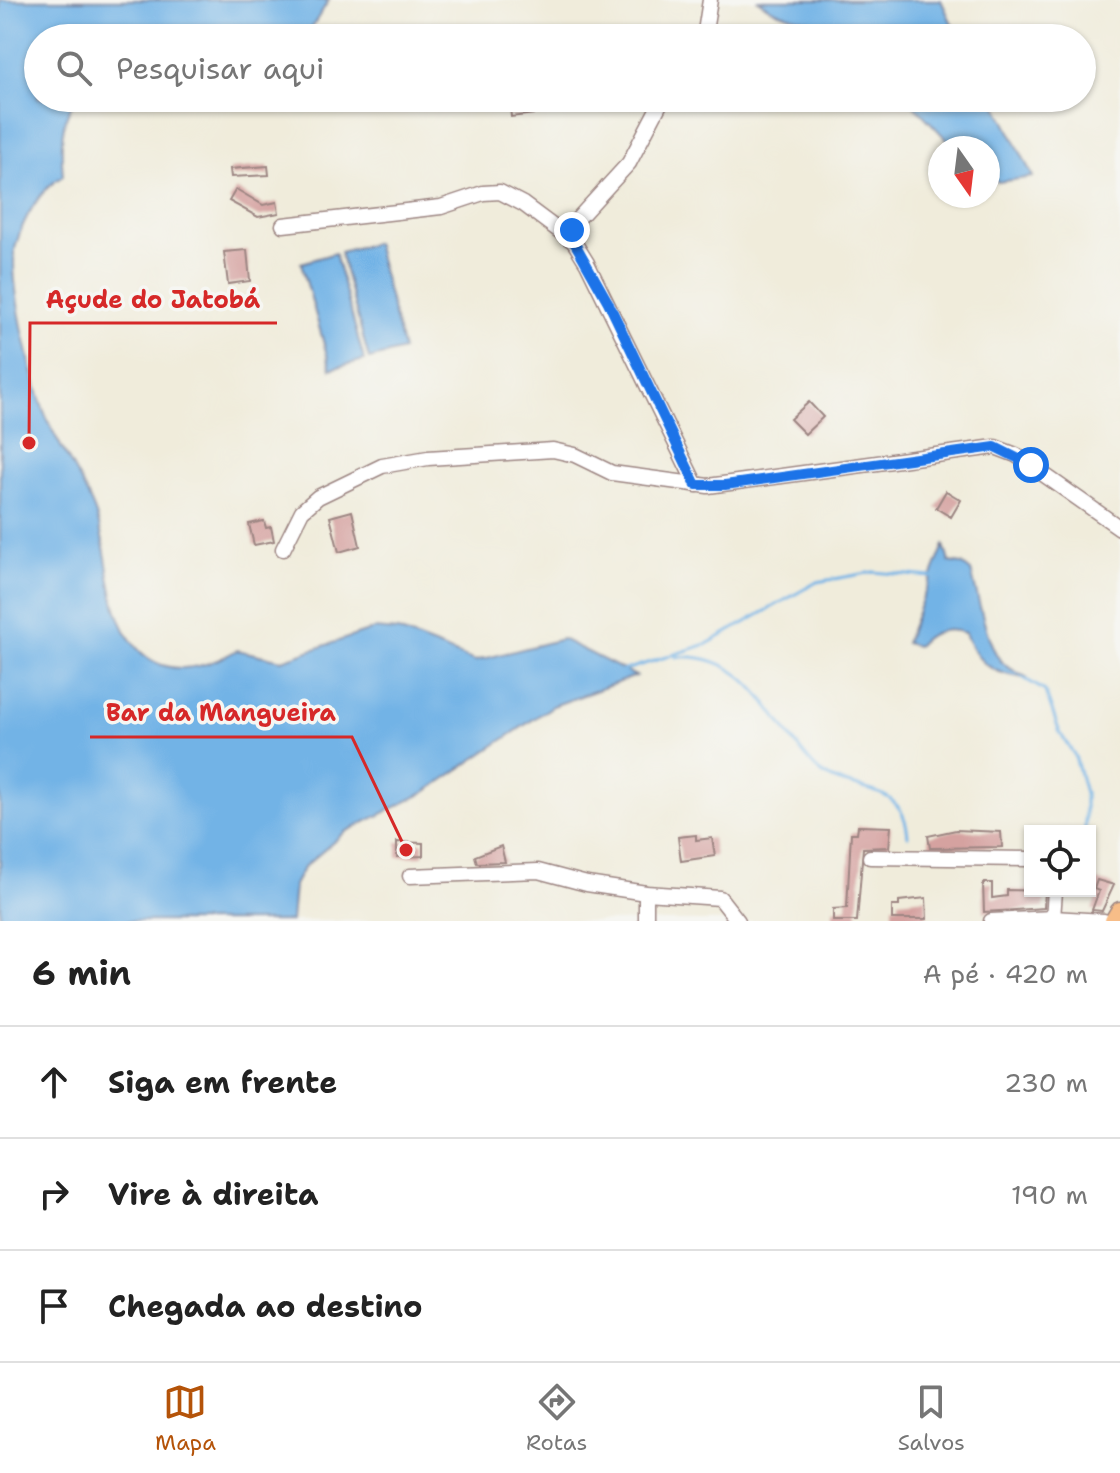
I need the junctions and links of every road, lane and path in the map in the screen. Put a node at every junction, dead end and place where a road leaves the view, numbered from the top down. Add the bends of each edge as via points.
1 (710, 0) edge
2 (706, 24) edge
3 (656, 112) edge
4 (283, 225) dead end
5 (574, 242) junction
6 (696, 485) junction
7 (1120, 528) edge
8 (283, 549) dead end
9 (870, 857) dead end
10 (1024, 859) edge
11 (410, 876) dead end
12 (646, 893) junction
13 (1055, 897) edge
14 (1115, 917) edge
15 (1053, 918) junction
16 (646, 921) edge
17 (738, 921) edge
18 (991, 921) edge

1 - 2 street
3 - 5 street via 629,163 574,223
4 - 5 street via 441,207 493,191 523,204
5 - 6 street
6 - 7 street via 995,447 1016,455
6 - 8 street via 612,473 553,450 400,462 310,503
9 - 10 street
11 - 12 street via 538,871
12 - 16 street
12 - 17 street via 720,898
13 - 15 street
14 - 15 street
15 - 18 street

